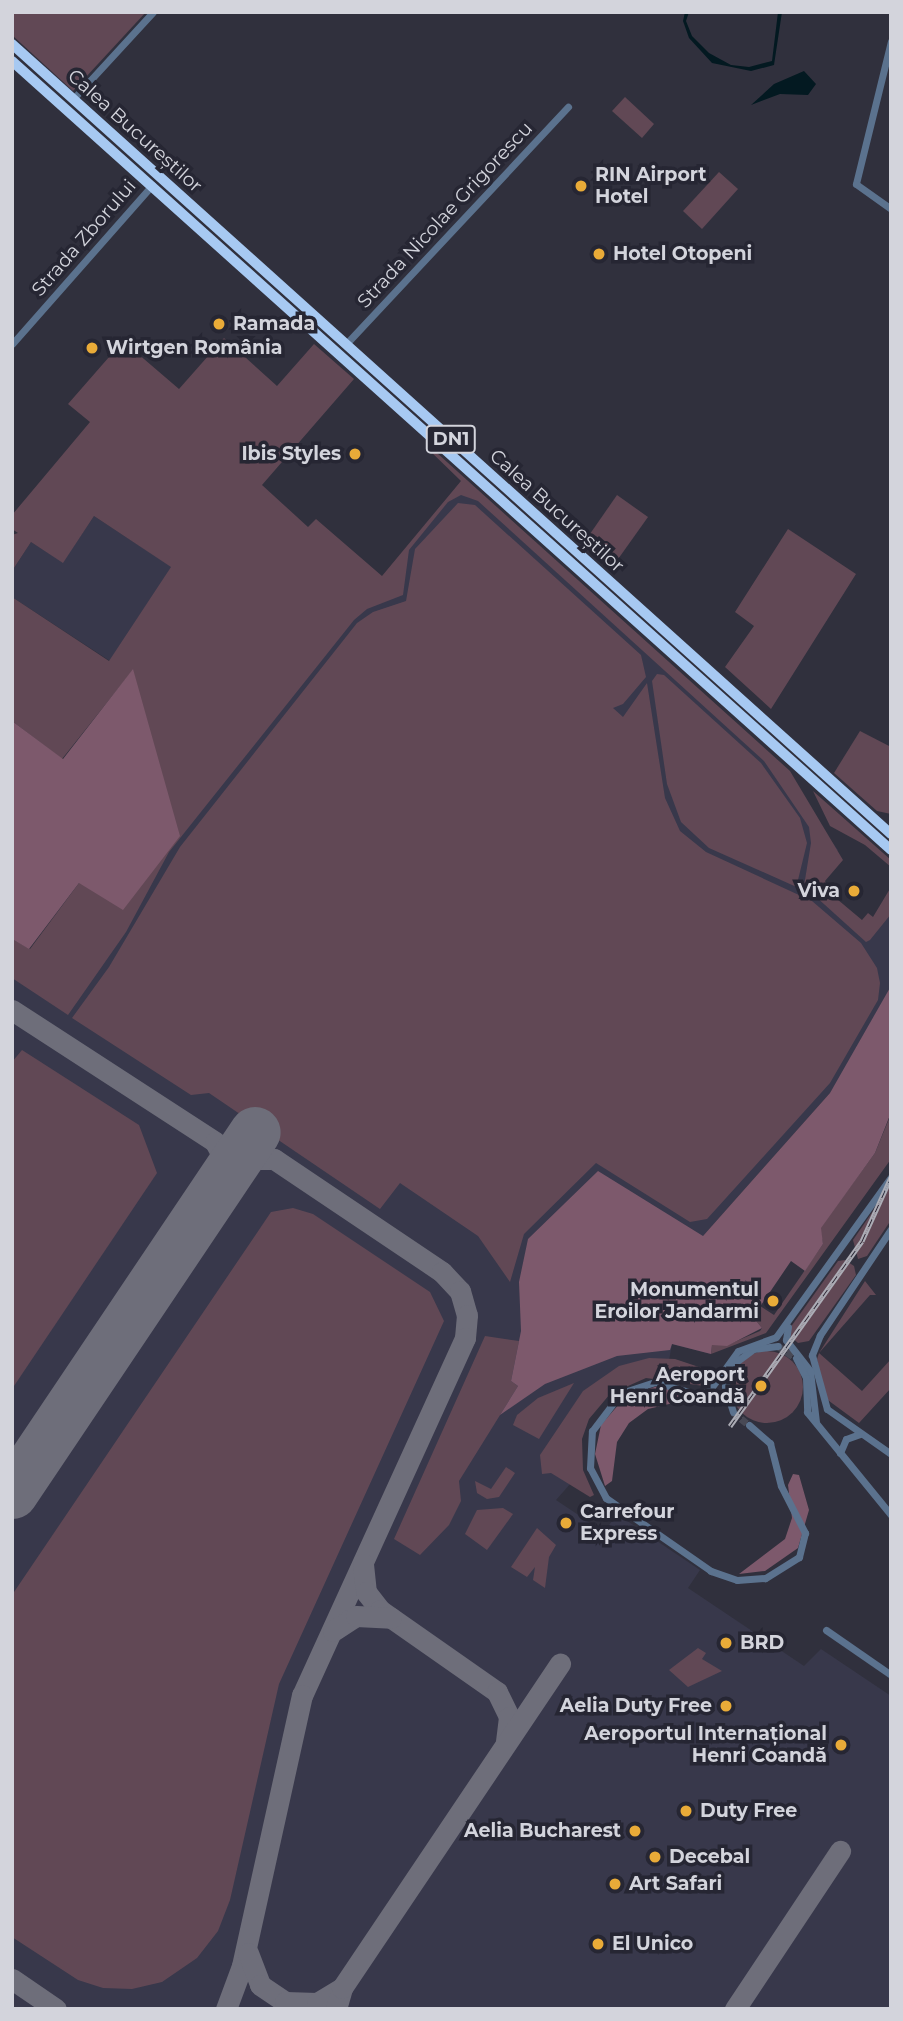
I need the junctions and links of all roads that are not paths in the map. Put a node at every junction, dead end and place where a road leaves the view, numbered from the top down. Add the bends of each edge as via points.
1 (153, 12) edge
2 (891, 41) edge
3 (12, 44) edge
4 (12, 61) edge
5 (73, 99) junction
6 (568, 107) dead end
7 (152, 185) junction
8 (891, 209) edge
9 (12, 344) edge
10 (346, 344) junction
11 (891, 834) edge
12 (891, 850) edge
13 (891, 1177) edge
14 (891, 1229) edge
15 (791, 1320) junction
16 (778, 1346) dead end
17 (796, 1358) tunnel mouth
18 (733, 1412) tunnel mouth
19 (816, 1422) junction
20 (749, 1425) tunnel mouth
21 (860, 1434) junction
22 (840, 1453) junction
23 (891, 1454) edge
24 (891, 1515) edge
25 (826, 1630) dead end
26 (891, 1675) edge

1 - 5 street
2 - 8 street via 856,184
3 - 5 highway, Calea Bucureștilor / DN1
4 - 7 highway, Calea Bucureștilor / DN1
5 - 10 highway, Calea Bucureștilor / DN1
6 - 10 street, Strada Nicolae Grigorescu
7 - 9 street, Strada Zborului
7 - 12 highway, Calea Bucureștilor / DN1
10 - 11 highway, Calea Bucureștilor / DN1
13 - 15 street
14 - 21 street via 813,1351 823,1404
15 - 19 street via 786,1340 810,1371
15 - 20 street via 776,1336 733,1355 709,1391 696,1394 654,1382 621,1393 601,1414 588,1446 593,1478 613,1504 718,1575 765,1578 799,1557 805,1533 781,1486 770,1443
16 - 18 street via 752,1349 736,1362 725,1387
17 - 19 street via 806,1378 805,1409
19 - 22 street
21 - 22 street via 846,1439
21 - 23 street
22 - 24 street
25 - 26 street

